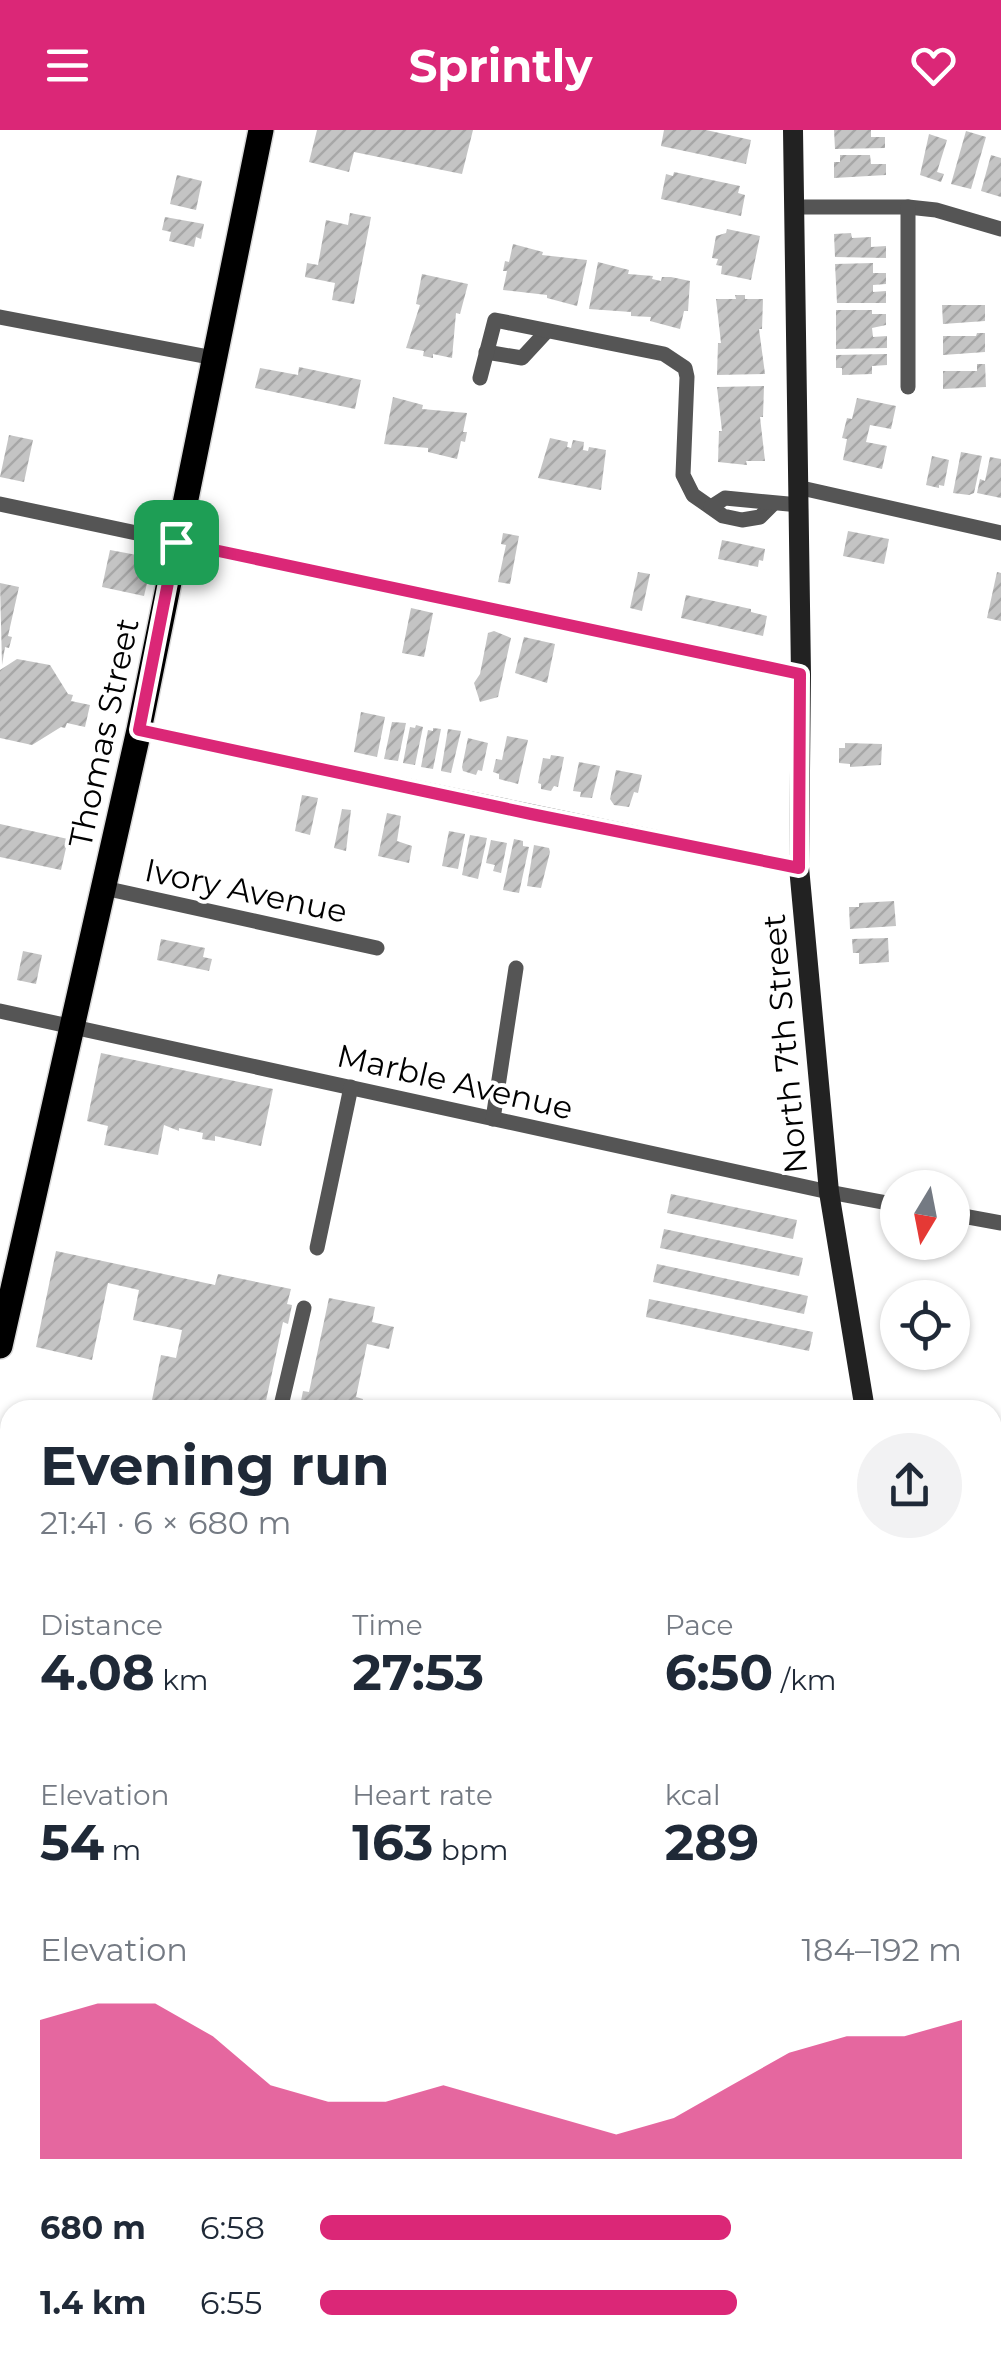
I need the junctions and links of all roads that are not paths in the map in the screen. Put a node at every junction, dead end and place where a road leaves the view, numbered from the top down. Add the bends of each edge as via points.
1 (261, 130) edge
2 (793, 130) edge
3 (794, 207) junction
4 (908, 207) junction
5 (1001, 229) edge
6 (0, 317) edge
7 (547, 331) junction
8 (486, 352) junction
9 (214, 358) junction
10 (480, 378) dead end
11 (908, 387) dead end
12 (798, 496) junction
13 (0, 504) edge
14 (1001, 534) edge
15 (176, 542) junction
16 (800, 674) junction
17 (139, 730) junction
18 (799, 868) junction
19 (104, 888) junction
20 (377, 948) dead end
21 (516, 968) dead end
22 (0, 1011) edge
23 (74, 1028) junction
24 (350, 1086) junction
25 (493, 1120) junction
26 (829, 1192) junction
27 (880, 1201) edge
28 (970, 1217) edge
29 (1001, 1223) edge
30 (317, 1248) dead end
31 (304, 1308) dead end
32 (0, 1346) edge
33 (282, 1400) edge
34 (863, 1400) edge

1 - 9 main road, Thomas Street
2 - 3 street, North 7th Street
3 - 4 street
3 - 12 street, North 7th Street
4 - 5 street
4 - 11 street
6 - 9 street
7 - 8 street via 522,358
7 - 8 street via 496,320
7 - 12 street via 664,354 685,368 683,475 711,507 725,498 772,504
8 - 10 street
9 - 15 main road, Thomas Street
12 - 14 street
12 - 16 street, North 7th Street
13 - 15 street
15 - 16 street
15 - 17 main road, Thomas Street
16 - 18 street, North 7th Street
17 - 18 street
17 - 19 main road, Thomas Street
18 - 26 street, North 7th Street
19 - 20 street, Ivory Avenue
19 - 23 main road, Thomas Street
21 - 25 street
22 - 23 street, Marble Avenue
23 - 24 street, Marble Avenue
23 - 32 main road, Thomas Street
24 - 25 street, Marble Avenue
24 - 30 street
25 - 26 street, Marble Avenue
26 - 27 street, Marble Avenue
26 - 34 street, North 7th Street
28 - 29 street
31 - 33 street

